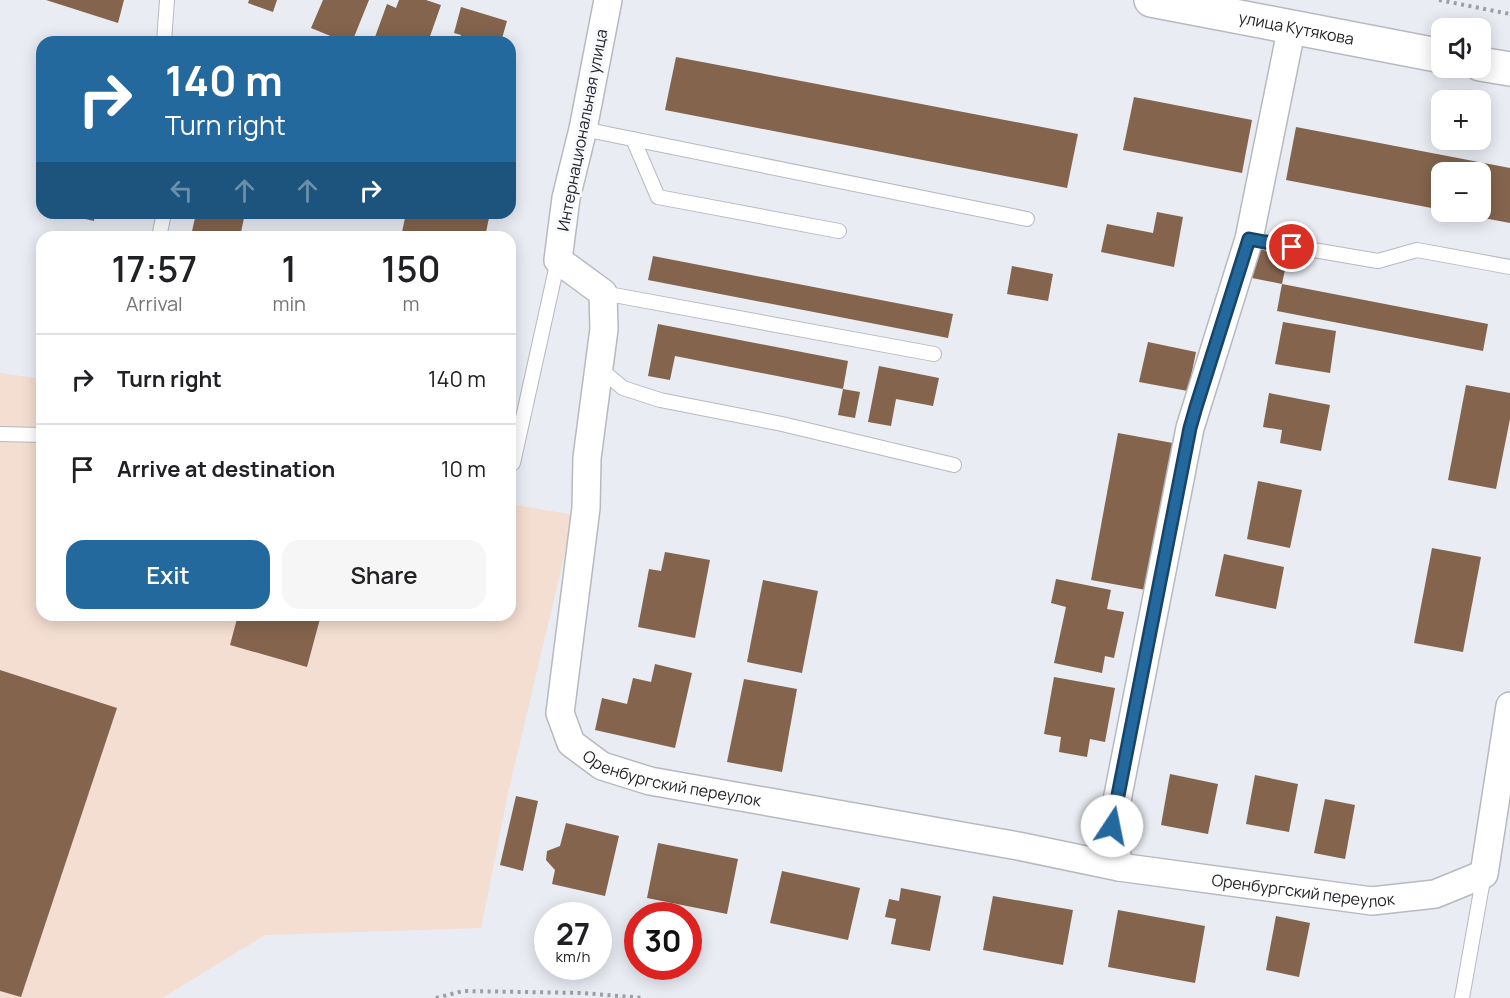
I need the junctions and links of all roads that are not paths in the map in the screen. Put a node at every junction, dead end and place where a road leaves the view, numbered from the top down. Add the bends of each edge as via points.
1 (167, 0) edge
2 (608, 0) edge
3 (1151, 0) edge
4 (1292, 26) junction
5 (164, 36) edge
6 (1431, 54) edge
7 (1491, 66) edge
8 (1510, 69) edge
9 (583, 129) junction
10 (633, 140) junction
11 (1027, 219) dead end
12 (839, 231) dead end
13 (1249, 239) junction
14 (558, 260) junction
15 (1510, 267) edge
16 (603, 293) junction
17 (934, 354) dead end
18 (600, 369) junction
19 (0, 434) edge
20 (36, 435) edge
21 (516, 449) edge
22 (954, 465) dead end
23 (1510, 706) edge
24 (1119, 867) junction
25 (1484, 874) junction
26 (1462, 998) edge

1 - 5 lane
2 - 9 street, Интернациональная улица
3 - 4 main road, улица Кутякова
4 - 6 main road, улица Кутякова
4 - 13 street
7 - 8 main road
9 - 10 lane
9 - 14 street, Интернациональная улица via 566,198
10 - 11 lane
10 - 12 lane via 658,197
13 - 15 lane via 1378,261 1417,250
13 - 24 street via 1190,428 1112,826
14 - 16 street
14 - 21 lane
16 - 17 lane
16 - 18 street, Оренбургский переулок
18 - 22 lane via 622,388 660,400
18 - 24 street, Оренбургский переулок via 560,713 571,743 602,766 650,781
19 - 20 lane
23 - 25 street
24 - 25 street, Оренбургский переулок via 1372,901 1435,894
25 - 26 lane

